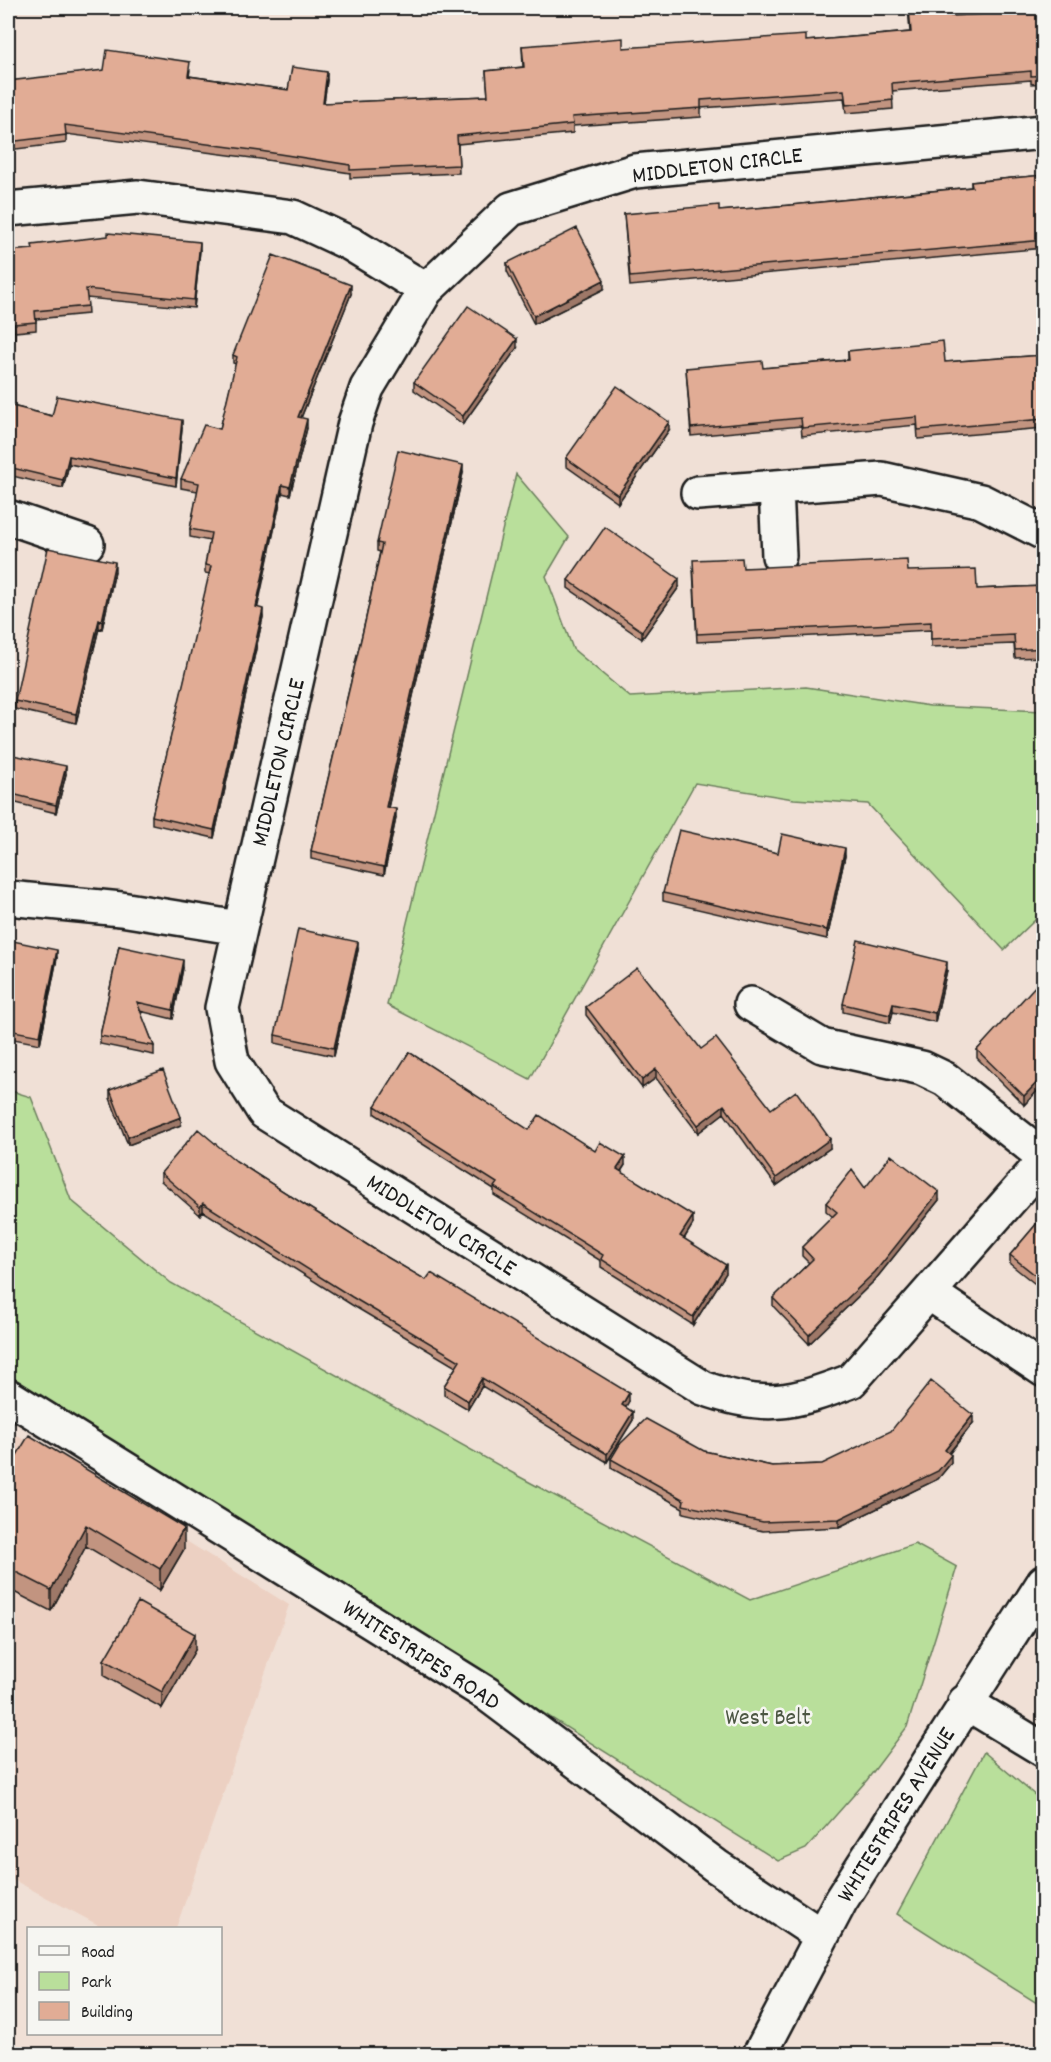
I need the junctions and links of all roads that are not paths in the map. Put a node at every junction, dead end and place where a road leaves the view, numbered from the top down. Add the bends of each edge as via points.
1 (1044, 132) edge
2 (8, 209) edge
3 (426, 290) junction
4 (776, 487) junction
5 (698, 493) dead end
6 (8, 520) edge
7 (1044, 533) edge
8 (87, 544) dead end
9 (779, 556) dead end
10 (8, 898) edge
11 (239, 928) junction
12 (751, 1004) dead end
13 (1044, 1159) edge
14 (929, 1293) junction
15 (1044, 1370) edge
16 (8, 1396) edge
17 (1044, 1582) edge
18 (965, 1702) junction
19 (1044, 1750) edge
20 (820, 1935) junction
21 (760, 2055) edge

1 - 3 street, MIDDLETON CIRCLE via 635,171 511,209
2 - 3 street via 138,197 293,217 351,244
3 - 11 street, MIDDLETON CIRCLE via 367,388 355,423
4 - 5 street
4 - 7 street via 882,478 981,501
4 - 9 street
6 - 8 street
10 - 11 street via 121,909
11 - 14 street, MIDDLETON CIRCLE via 222,1008 232,1061 264,1112 702,1388 736,1400 771,1404 811,1396 851,1381
12 - 13 street via 822,1046 922,1068 945,1079
13 - 14 street, MIDDLETON CIRCLE
14 - 15 street
16 - 20 street, WHITESTRIPES ROAD via 487,1694 716,1866
17 - 18 street, WHITESTRIPES AVENUE
18 - 19 street
18 - 20 street, WHITESTRIPES AVENUE
20 - 21 street, WHITESTRIPES AVENUE

